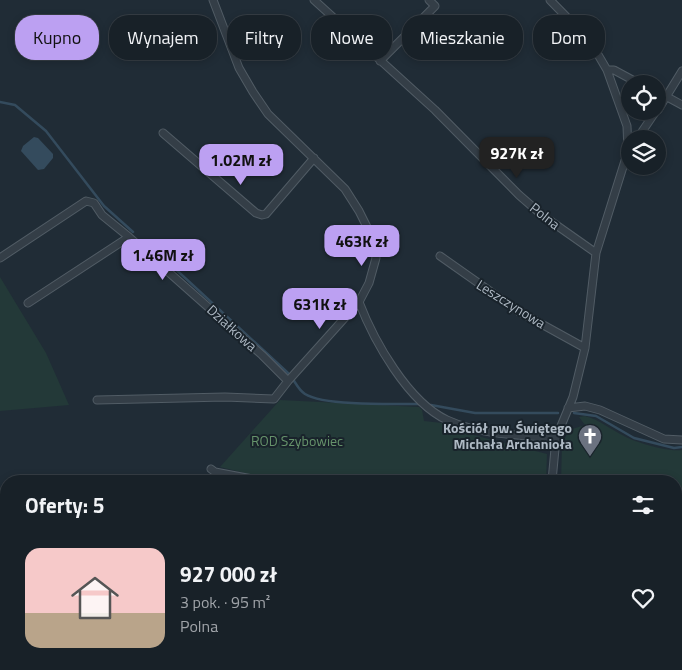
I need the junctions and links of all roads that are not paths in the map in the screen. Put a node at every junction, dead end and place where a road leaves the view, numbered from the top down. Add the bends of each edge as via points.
1 (213, 0) edge
2 (314, 0) edge
3 (429, 0) edge
4 (550, 0) edge
5 (380, 61) junction
6 (607, 70) junction
7 (682, 71) edge
8 (623, 75) edge
9 (666, 97) joint
10 (682, 105) edge
11 (627, 130) edge
12 (163, 133) dead end
13 (314, 158) junction
14 (621, 175) edge
15 (129, 237) junction
16 (596, 253) junction
17 (440, 256) dead end
18 (0, 258) edge
19 (360, 302) junction
20 (28, 303) dead end
21 (585, 348) junction
22 (289, 380) junction
23 (97, 400) dead end
24 (568, 408) junction
25 (556, 438) junction
26 (682, 440) edge
27 (211, 469) dead end
28 (231, 475) edge
29 (553, 475) edge

1 - 13 street via 239,68 253,92 268,114
2 - 5 street
3 - 5 street via 435,6
4 - 6 street via 590,40
5 - 16 street, Polna via 435,110 519,195
6 - 8 street
6 - 11 street
7 - 9 street
9 - 10 street
12 - 13 street via 262,215
13 - 19 street via 345,189 370,233 376,258
14 - 16 street
15 - 18 street, Działkowa via 102,215 94,203 86,201
15 - 20 street
15 - 22 street, Działkowa
16 - 21 street
17 - 21 street, Leszczynowa via 518,311
19 - 22 street
19 - 25 street via 382,350 401,380 430,411 475,430
21 - 24 street
22 - 23 street via 274,399
24 - 25 street
24 - 26 street via 585,406 600,410 664,439
25 - 29 street
27 - 28 street

